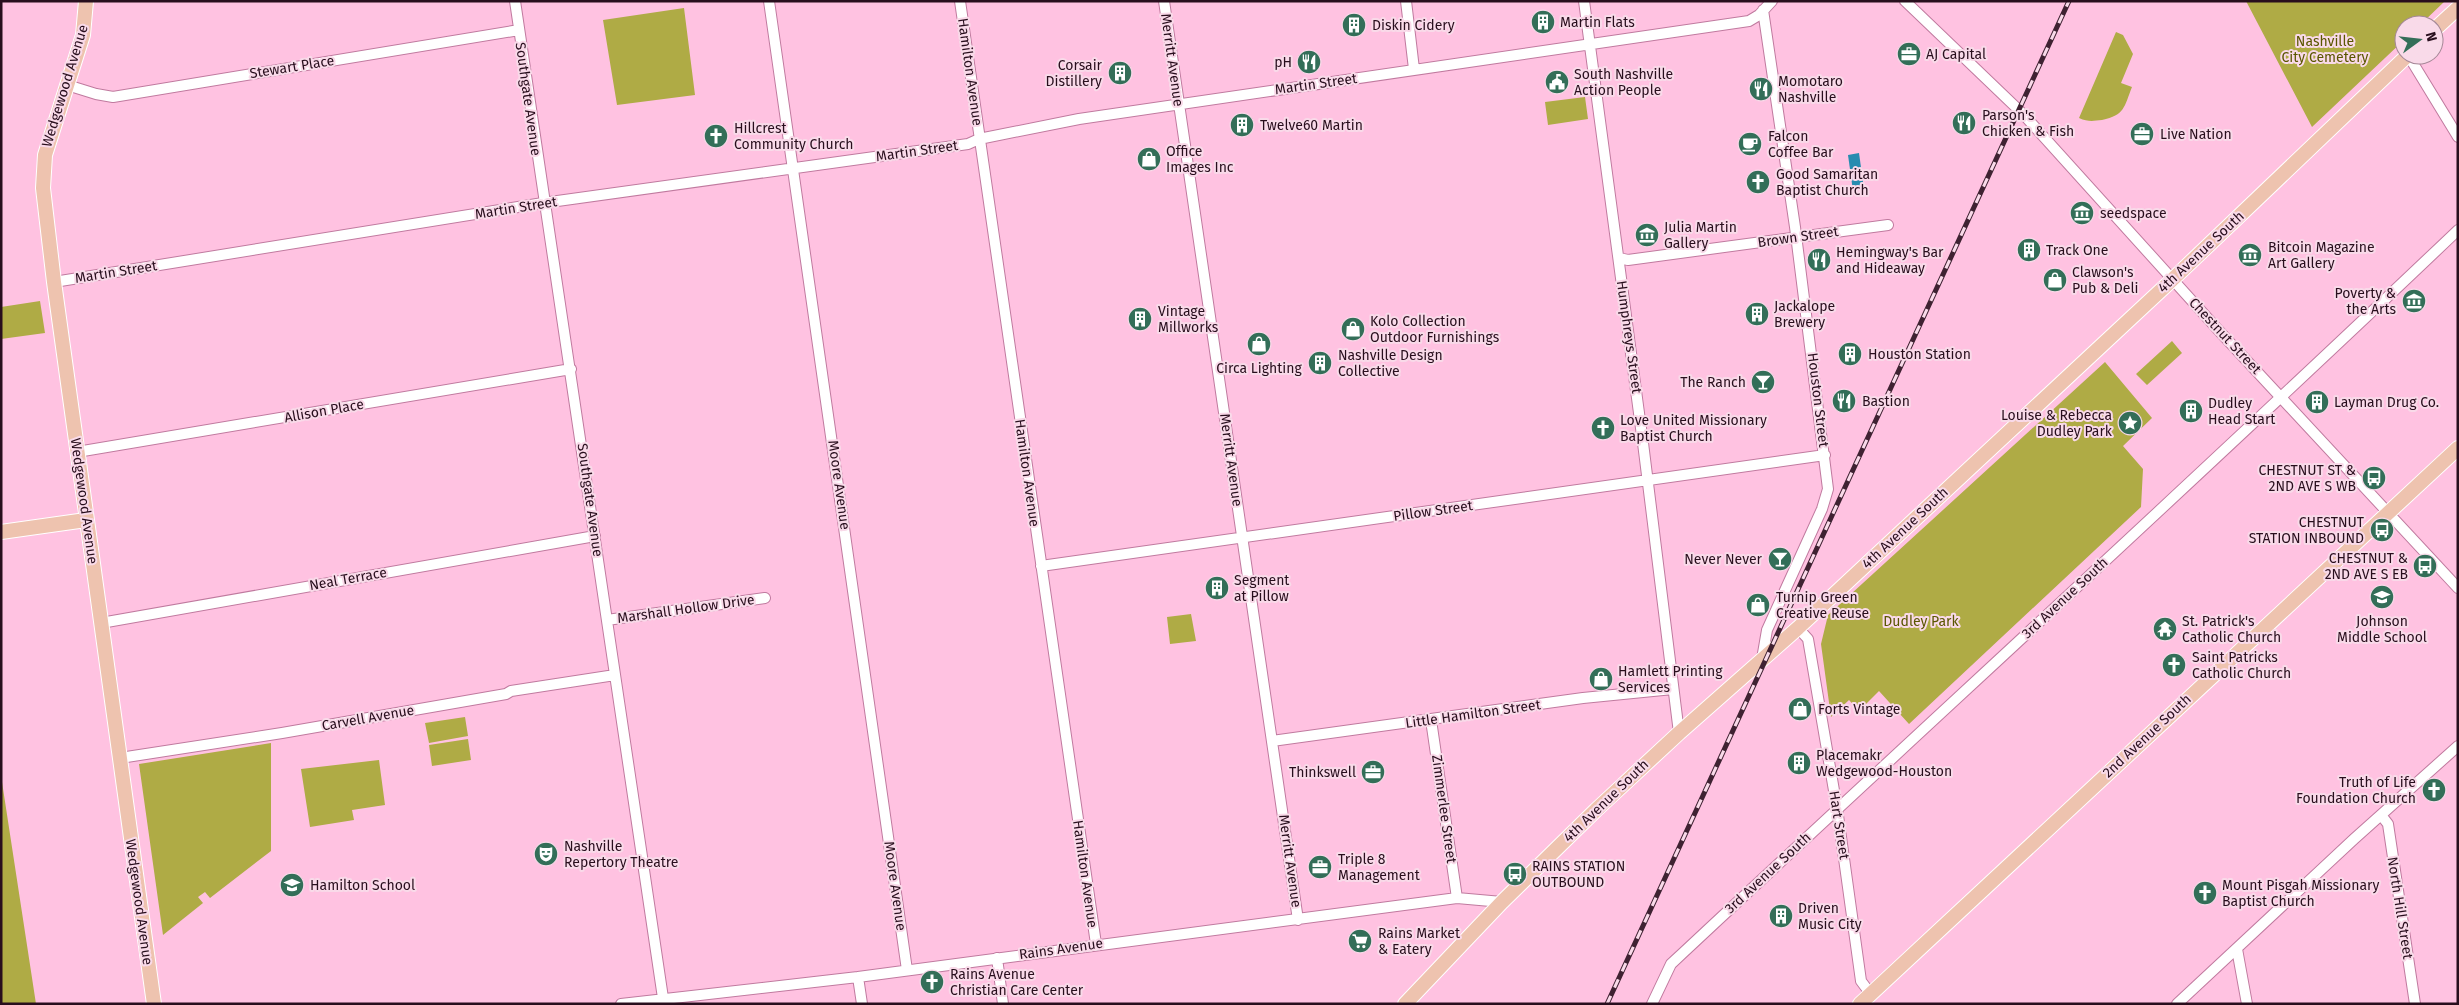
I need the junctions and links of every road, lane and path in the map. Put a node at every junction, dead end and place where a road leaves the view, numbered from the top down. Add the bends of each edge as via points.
1 (86, 1) edge
2 (515, 1) edge
3 (769, 1) edge
4 (960, 1) edge
5 (1164, 1) edge
6 (1406, 1) edge
7 (1584, 1) edge
8 (1772, 1) edge
9 (1905, 1) edge
10 (2458, 8) edge
11 (1764, 10) junction
12 (2444, 21) edge
13 (519, 30) junction
14 (1590, 43) junction
15 (2398, 65) edge
16 (2414, 65) edge
17 (1414, 70) junction
18 (67, 85) junction
19 (1179, 104) junction
20 (2458, 137) edge
21 (979, 139) junction
22 (794, 169) junction
23 (543, 203) junction
24 (1888, 225) dead end
25 (2458, 230) edge
26 (1797, 238) junction
27 (1619, 258) junction
28 (2173, 279) junction
29 (54, 282) junction
30 (571, 369) junction
31 (2282, 397) junction
32 (2458, 448) edge
33 (78, 452) junction
34 (1824, 455) junction
35 (1648, 480) junction
36 (2388, 512) junction
37 (86, 520) junction
38 (1, 532) edge
39 (595, 536) junction
40 (1242, 538) junction
41 (1041, 566) junction
42 (2458, 588) edge
43 (764, 598) dead end
44 (607, 620) junction
45 (100, 623) junction
46 (1798, 628) junction
47 (1762, 659) junction
48 (615, 675) junction
49 (1673, 689) junction
50 (1431, 720) junction
51 (1679, 733) junction
52 (1272, 741) junction
53 (2458, 746) edge
54 (120, 758) junction
55 (1837, 808) junction
56 (2381, 815) junction
57 (1457, 898) junction
58 (1502, 902) junction
59 (1298, 920) junction
60 (1096, 944) junction
61 (2236, 949) junction
62 (997, 958) junction
63 (907, 970) junction
64 (858, 977) junction
65 (1870, 994) junction
66 (663, 998) junction
67 (682, 1000) edge
68 (154, 1004) edge
69 (621, 1004) edge
70 (862, 1004) edge
71 (1003, 1004) edge
72 (1406, 1004) edge
73 (1652, 1004) edge
74 (1860, 1004) edge
75 (2177, 1004) edge
76 (2248, 1004) edge
77 (2415, 1004) edge

1 - 18 main road, Wedgewood Avenue via 83,35
2 - 13 street, Southgate Avenue
3 - 22 street, Moore Avenue
4 - 21 street, Hamilton Avenue
5 - 19 street, Merritt Avenue
6 - 17 street
7 - 14 street, Humphreys Street
8 - 11 street, Martin Street
9 - 28 street, Chestnut Street via 2024,115
10 - 12 main road
11 - 14 street, Martin Street via 1749,21
11 - 26 street, Houston Street
13 - 18 street, Stewart Place via 113,97
13 - 23 street, Southgate Avenue
14 - 17 street, Martin Street
14 - 27 street, Humphreys Street
15 - 28 main road, 4th Avenue South
16 - 20 street
17 - 19 street, Martin Street
18 - 29 main road, Wedgewood Avenue via 45,155 43,188
19 - 21 street, Martin Street
19 - 40 street, Merritt Avenue
21 - 22 street, Martin Street via 968,144
21 - 41 street, Hamilton Avenue
22 - 23 street, Martin Street
22 - 63 street, Moore Avenue
23 - 29 street, Martin Street
23 - 30 street, Southgate Avenue
24 - 26 street, Brown Street
25 - 31 street, 3rd Avenue South
26 - 27 street, Brown Street via 1628,260
26 - 34 street, Houston Street
27 - 35 street, Humphreys Street
28 - 31 street, Chestnut Street
28 - 46 main road, 4th Avenue South
29 - 33 main road, Wedgewood Avenue
30 - 33 street, Allison Place
30 - 39 street, Southgate Avenue
31 - 36 street, Chestnut Street
31 - 55 street, 3rd Avenue South
32 - 36 main road, 2nd Avenue South
33 - 37 main road, Wedgewood Avenue
34 - 35 street, Pillow Street
34 - 47 street, Houston Street via 1826,499 1767,630
35 - 40 street, Pillow Street
35 - 49 street, Humphreys Street
36 - 42 street, Chestnut Street
36 - 65 main road, 2nd Avenue South
37 - 38 main road
37 - 45 main road, Wedgewood Avenue
39 - 44 street, Southgate Avenue
39 - 45 street, Neal Terrace
40 - 41 street, Pillow Street
40 - 52 street, Merritt Avenue
41 - 60 street, Hamilton Avenue
43 - 44 street, Marshall Hollow Drive
44 - 48 street, Southgate Avenue
45 - 54 main road, Wedgewood Avenue
46 - 47 main road, 4th Avenue South
46 - 55 street, Hart Street via 1808,639
47 - 51 main road, 4th Avenue South
48 - 54 street, Carvell Avenue
48 - 66 street, Southgate Avenue
49 - 50 street, Little Hamilton Street via 1583,698
49 - 51 street, Humphreys Street
50 - 52 street, Little Hamilton Street
50 - 57 street, Zimmerlee Street
51 - 58 main road, 4th Avenue South
52 - 59 street, Merritt Avenue
53 - 56 street
54 - 68 main road, Wedgewood Avenue
55 - 65 street, Hart Street via 1860,981
55 - 73 street, 3rd Avenue South via 1671,964
56 - 61 street
56 - 77 street, North Hill Street via 2388,824
57 - 58 street, Rains Avenue
57 - 59 street, Rains Avenue
58 - 72 main road, 4th Avenue South
59 - 60 street, Rains Avenue
60 - 62 street, Rains Avenue
61 - 75 street
61 - 76 street
62 - 63 street, Rains Avenue
62 - 71 street
63 - 64 street, Rains Avenue
64 - 67 street, Rains Avenue
64 - 70 street
65 - 74 main road, 2nd Avenue South
66 - 67 street, Rains Avenue
66 - 69 street, Rains Avenue

